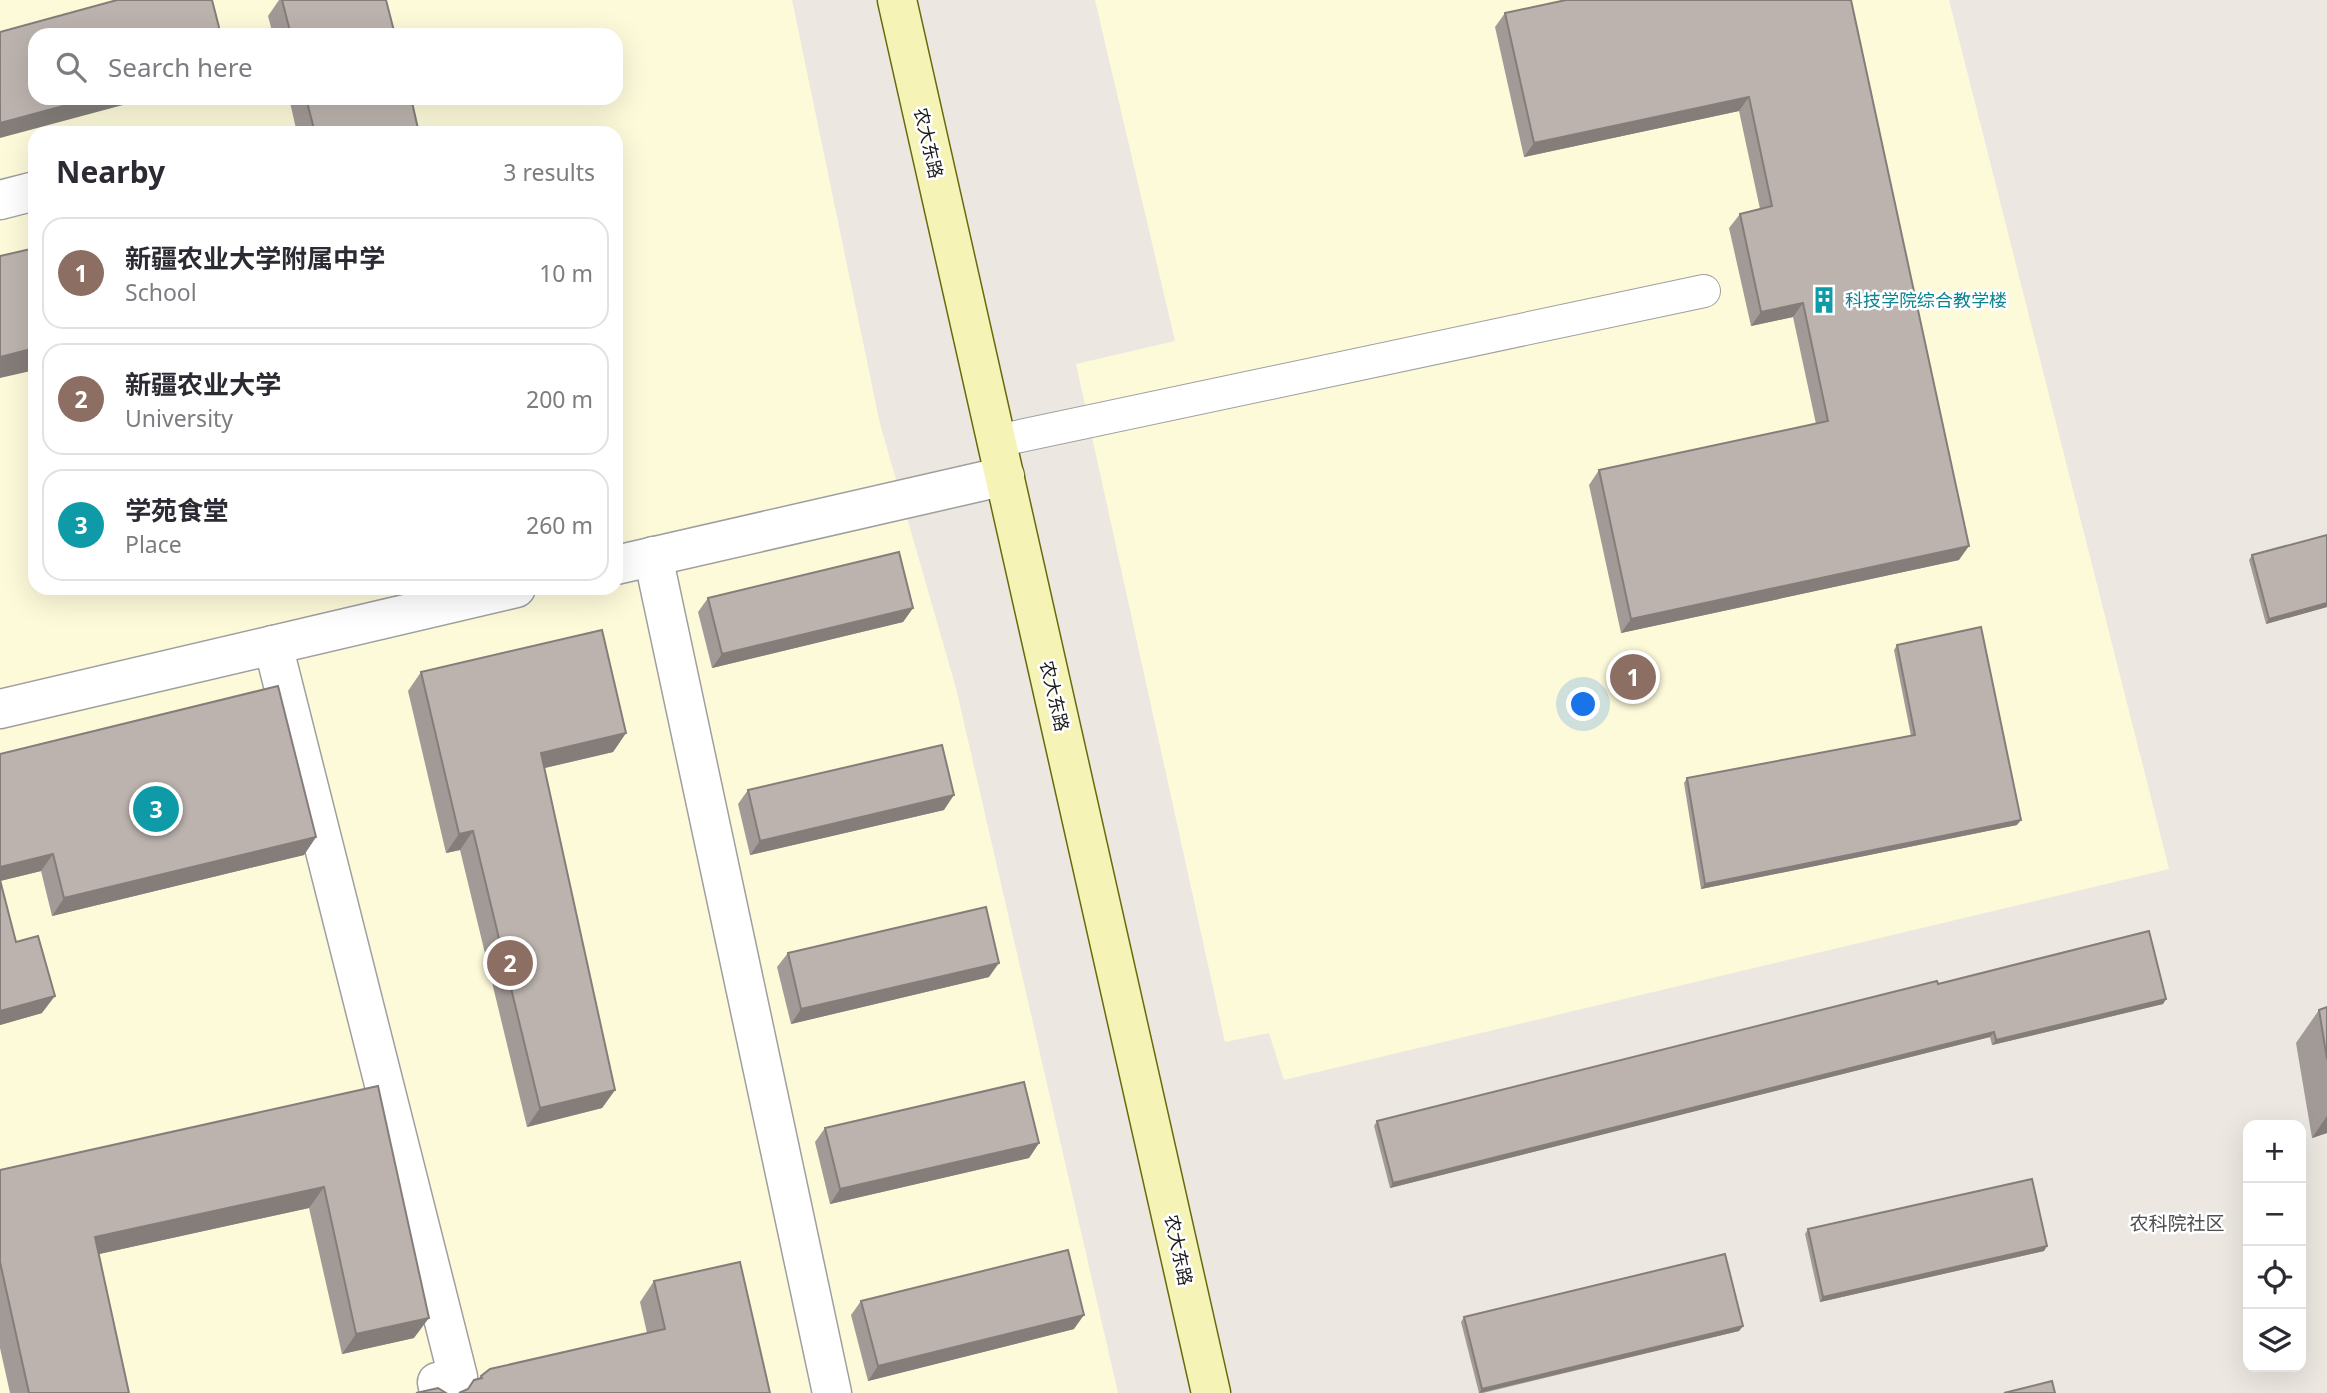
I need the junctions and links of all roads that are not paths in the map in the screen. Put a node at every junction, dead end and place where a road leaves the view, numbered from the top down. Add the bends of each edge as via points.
1 (897, 0) edge
2 (28, 193) edge
3 (0, 200) edge
4 (1704, 291) dead end
5 (1001, 459) junction
6 (653, 556) junction
7 (623, 563) edge
8 (486, 595) edge
9 (273, 645) junction
10 (0, 709) edge
11 (439, 1393) edge
12 (832, 1393) edge
13 (1211, 1393) edge

1 - 5 main road, 农大东路
2 - 3 street
4 - 5 street
5 - 6 street
5 - 13 main road, 农大东路
6 - 7 street
6 - 12 street
8 - 9 street
9 - 10 street
9 - 11 street via 458,1377 437,1382

